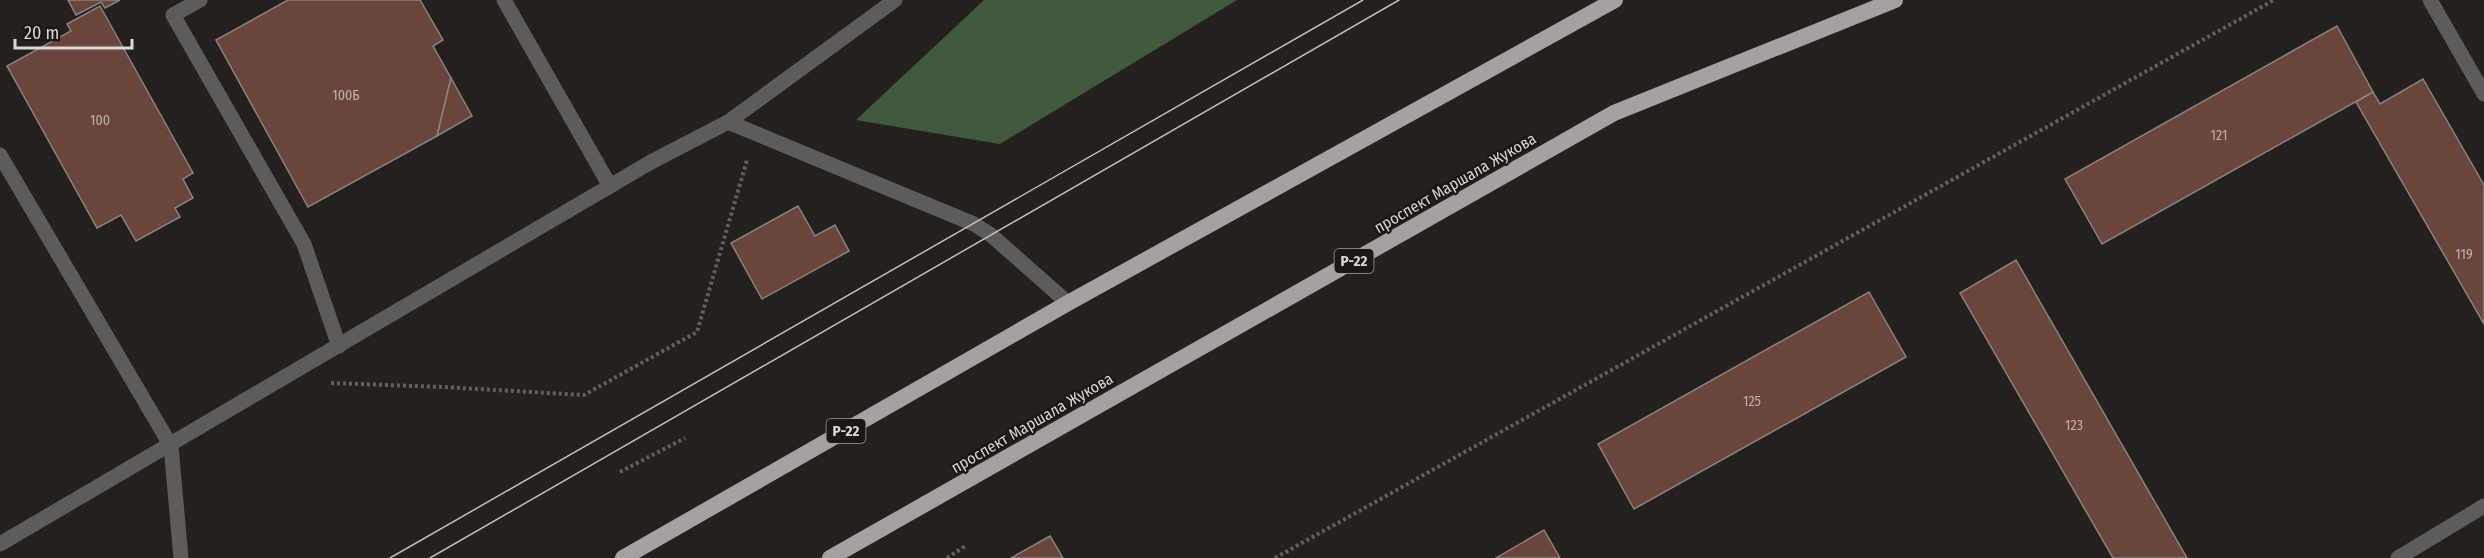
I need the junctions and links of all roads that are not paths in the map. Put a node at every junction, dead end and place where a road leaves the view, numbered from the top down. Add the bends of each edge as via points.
1 (200, 0) edge
2 (504, 0) edge
3 (895, 0) edge
4 (1616, 0) edge
5 (1895, 0) edge
6 (2430, 0) edge
7 (2484, 94) edge
8 (728, 122) junction
9 (0, 155) edge
10 (610, 186) junction
11 (1068, 303) junction
12 (339, 346) junction
13 (171, 446) junction
14 (2484, 506) edge
15 (0, 544) edge
16 (181, 558) edge
17 (624, 558) edge
18 (830, 558) edge
19 (2398, 558) edge

1 - 12 street via 173,15 304,243
2 - 10 street
3 - 8 street
4 - 11 highway, Р-22
5 - 18 highway, проспект Маршала Жукова / Р-22 via 1614,113
6 - 7 street
8 - 10 street
8 - 11 street via 974,224
9 - 13 street
10 - 12 street
11 - 17 highway, Р-22
12 - 13 street
13 - 15 street
13 - 16 street
14 - 19 street

